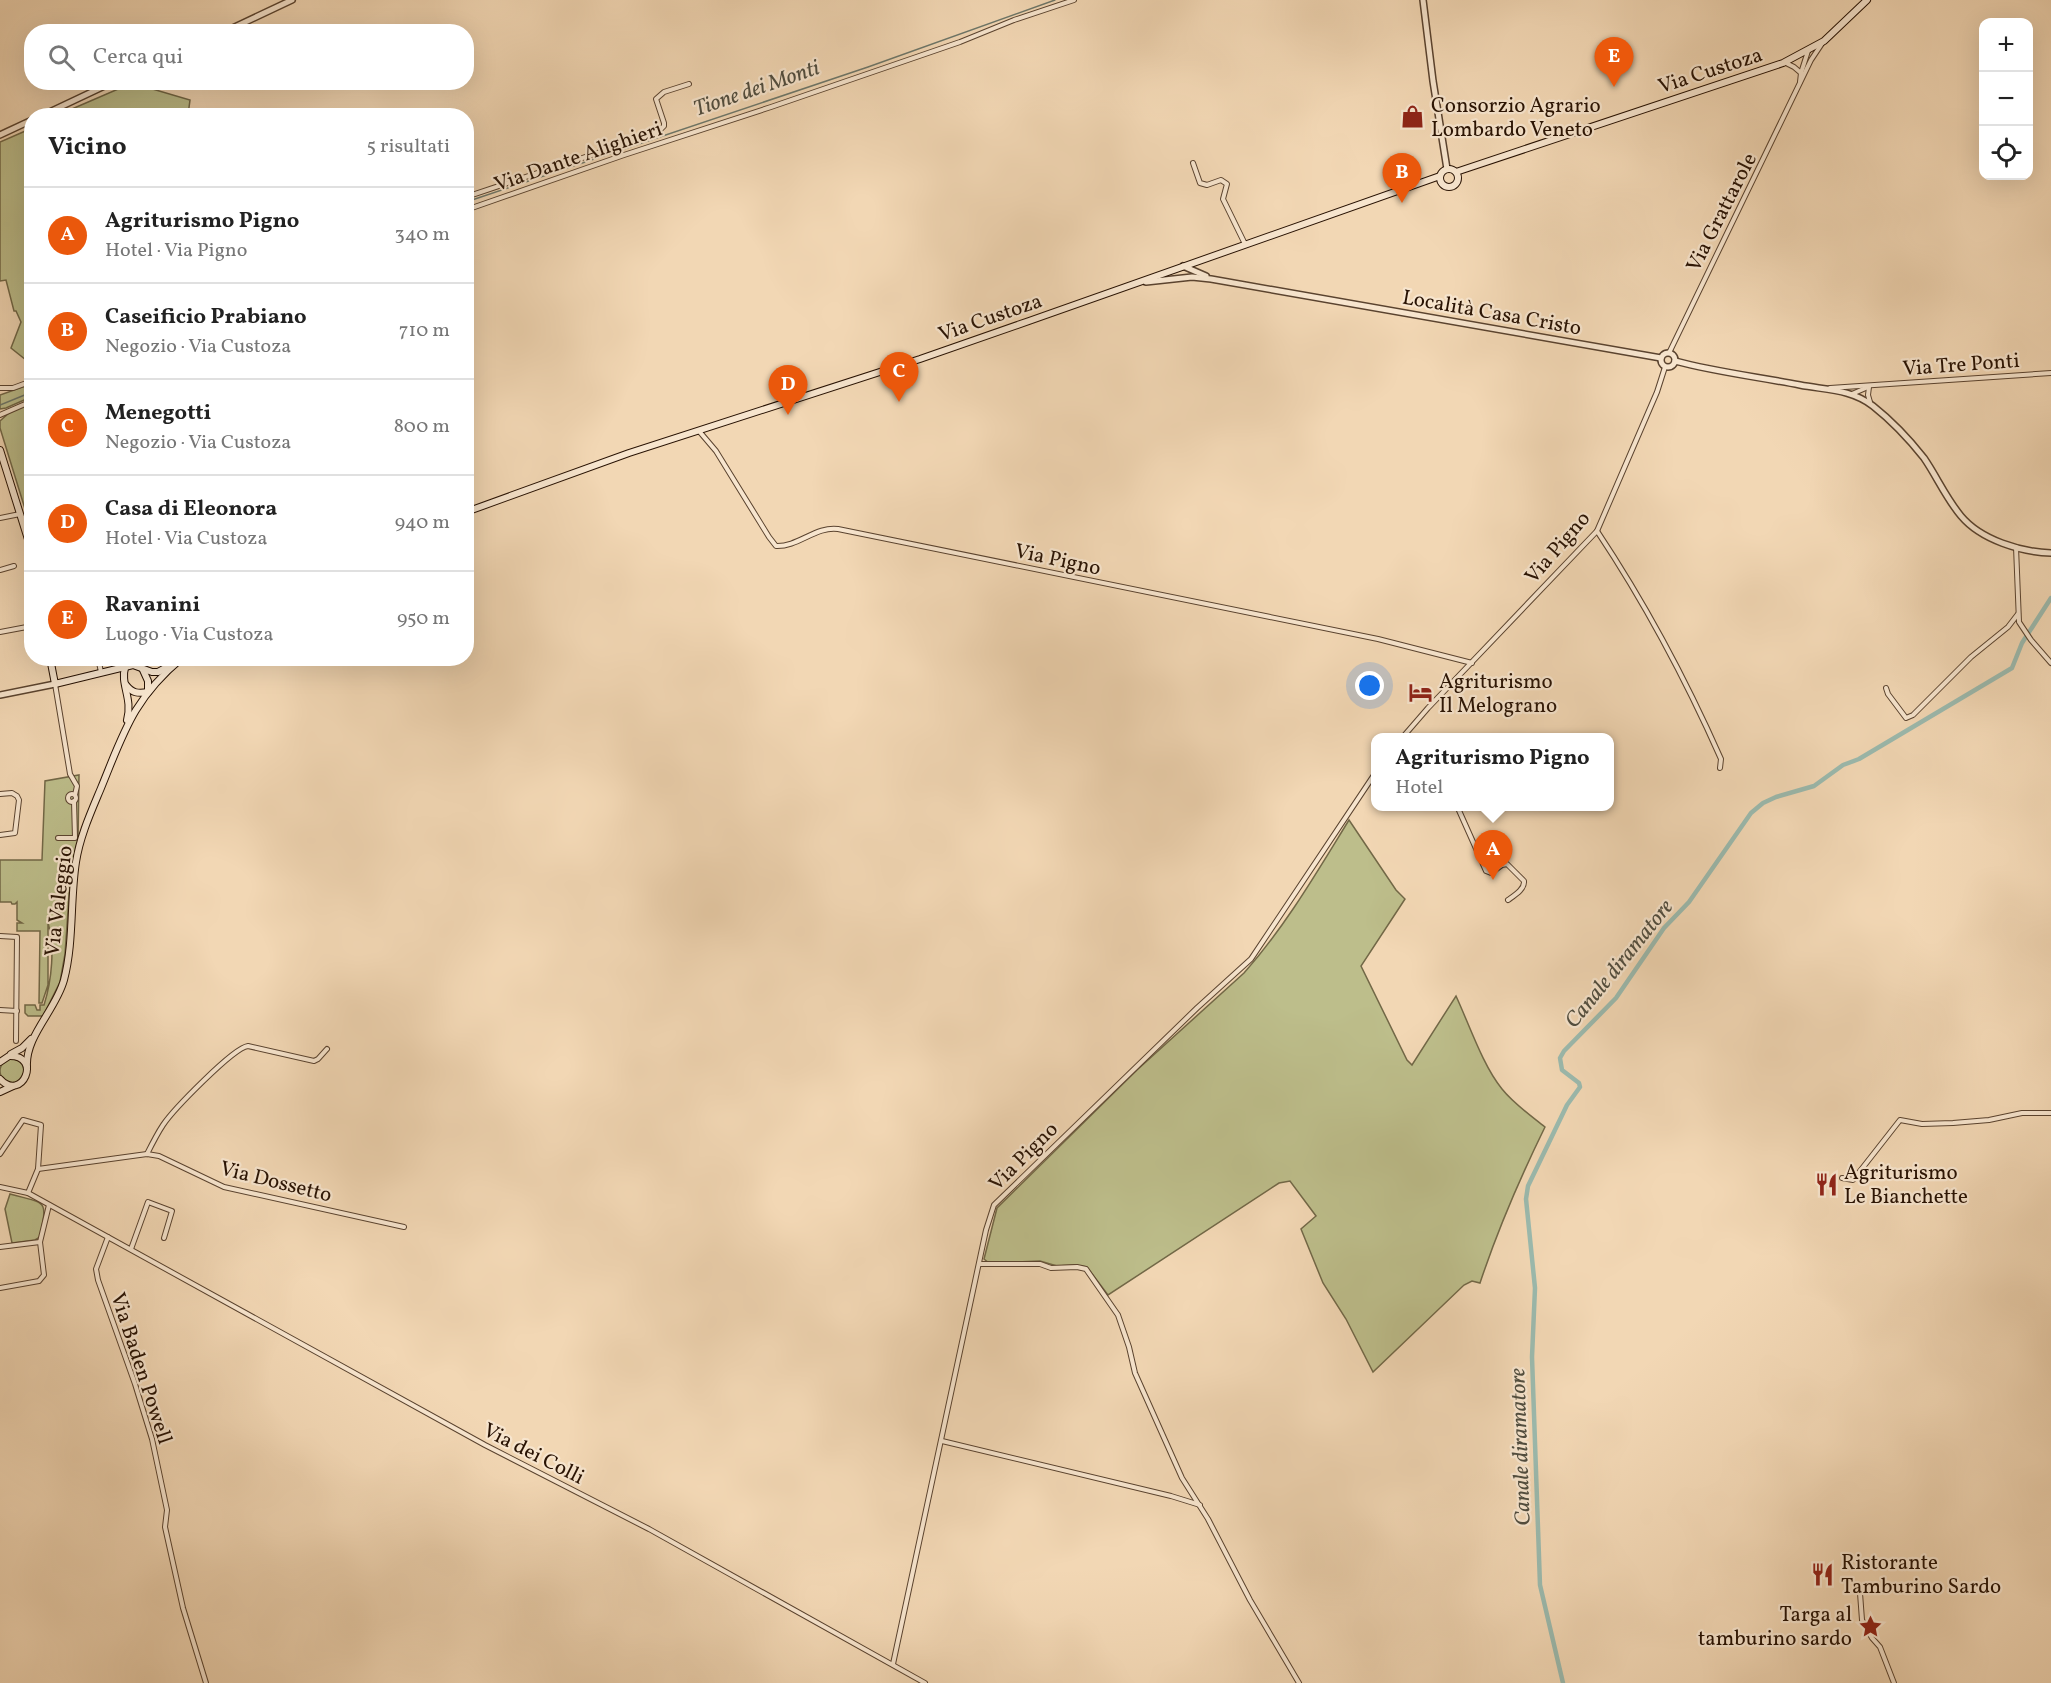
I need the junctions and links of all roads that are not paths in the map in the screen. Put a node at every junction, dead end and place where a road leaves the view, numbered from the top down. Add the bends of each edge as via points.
1 (292, 0) edge
2 (1074, 0) edge
3 (1423, 0) edge
4 (1867, 0) edge
5 (241, 24) edge
6 (1824, 41) junction
7 (1808, 51) junction
8 (1811, 60) junction
9 (1783, 63) junction
10 (1801, 73) junction
11 (689, 84) dead end
12 (1800, 85) junction
13 (96, 90) edge
14 (58, 108) edge
15 (24, 124) edge
16 (0, 135) edge
17 (1193, 163) dead end
18 (1479, 165) junction
19 (1447, 169) junction
20 (1456, 172) junction
21 (1440, 176) junction
22 (1457, 183) junction
23 (1421, 184) junction
24 (1444, 186) junction
25 (474, 194) edge
26 (474, 207) edge
27 (1245, 244) junction
28 (1200, 260) junction
29 (1182, 266) junction
30 (1203, 275) junction
31 (1192, 277) junction
32 (1211, 279) junction
33 (1130, 285) junction
34 (1669, 353) junction
35 (1661, 358) junction
36 (1675, 361) junction
37 (1665, 367) junction
38 (2051, 373) edge
39 (24, 384) edge
40 (1858, 386) junction
41 (1871, 386) junction
42 (0, 388) edge
43 (1827, 388) junction
44 (1852, 394) junction
45 (24, 404) edge
46 (1872, 406) junction
47 (0, 415) edge
48 (698, 430) junction
49 (0, 450) edge
50 (474, 509) edge
51 (21, 513) junction
52 (0, 518) edge
53 (24, 524) edge
54 (1597, 531) junction
55 (2016, 547) junction
56 (2051, 553) edge
57 (14, 566) dead end
58 (0, 570) edge
59 (2018, 614) junction
60 (24, 628) edge
61 (0, 632) edge
62 (1472, 663) junction
63 (2051, 663) edge
64 (51, 666) edge
65 (101, 666) edge
66 (168, 666) edge
67 (172, 666) edge
68 (125, 668) junction
69 (140, 668) junction
70 (103, 673) junction
71 (125, 682) junction
72 (54, 684) junction
73 (1886, 688) dead end
74 (148, 692) junction
75 (0, 695) edge
76 (1408, 733) edge
77 (122, 736) junction
78 (1720, 768) dead end
79 (1371, 779) edge
80 (0, 794) edge
81 (1459, 811) edge
82 (0, 835) edge
83 (58, 838) dead end
84 (1508, 900) dead end
85 (0, 936) edge
86 (0, 1010) edge
87 (17, 1011) junction
88 (36, 1034) junction
89 (16, 1041) dead end
90 (327, 1049) dead end
91 (2, 1060) edge
92 (27, 1067) junction
93 (0, 1079) edge
94 (15, 1086) junction
95 (0, 1092) edge
96 (2051, 1113) edge
97 (0, 1154) edge
98 (147, 1154) junction
99 (38, 1169) junction
100 (1842, 1178) dead end
101 (0, 1187) edge
102 (28, 1193) junction
103 (49, 1205) junction
104 (404, 1227) dead end
105 (108, 1237) junction
106 (164, 1238) dead end
107 (40, 1242) junction
108 (0, 1247) edge
109 (131, 1249) junction
110 (979, 1264) junction
111 (0, 1287) edge
112 (942, 1442) junction
113 (1200, 1505) junction
114 (1860, 1593) dead end
115 (893, 1664) junction
116 (206, 1683) edge
117 (925, 1683) edge
118 (1299, 1683) edge
119 (1894, 1683) edge

1 - 5 street
2 - 26 street, Via Dante Alighieri
3 - 19 street
4 - 6 main road, Via Custoza
6 - 7 main road, Via Custoza
6 - 8 street, Via Grattarole
7 - 8 street
7 - 9 main road, Via Custoza
7 - 10 street, Via Grattarole
8 - 12 street, Via Grattarole
9 - 10 street
9 - 18 main road, Via Custoza
10 - 12 street, Via Grattarole
11 - 25 street via 656,99 664,126 657,133
12 - 34 street, Via Grattarole
13 - 14 street
15 - 16 street
17 - 27 street via 1200,183 1221,180 1227,184 1223,199
18 - 20 main road, Via Custoza
18 - 22 main road, Via Custoza
19 - 20 main road
19 - 21 main road, Via Custoza
20 - 22 main road
21 - 23 main road, Via Custoza
21 - 24 main road
22 - 24 main road, Via Custoza
23 - 24 main road, Via Custoza
23 - 27 main road, Via Custoza
27 - 28 main road, Via Custoza
28 - 29 main road, Via Custoza
28 - 30 street
29 - 30 street
29 - 31 street via 1185,274
29 - 33 main road, Via Custoza
30 - 32 street
31 - 32 street
31 - 33 street
32 - 35 street, Località Casa Cristo
33 - 48 main road, Via Custoza via 920,359
34 - 35 street
34 - 36 street
35 - 37 street
36 - 37 street
36 - 43 street
37 - 54 street, Via Pigno
38 - 41 street, Via Tre Ponti
39 - 42 street
40 - 41 street, Via Tre Ponti
40 - 43 street, Via Tre Ponti
40 - 44 street
41 - 44 street
41 - 46 street via 1868,395
43 - 44 street
44 - 46 street
45 - 47 street
46 - 55 street via 1925,460 1970,525
48 - 50 main road, Via Custoza
48 - 62 street, Via Pigno via 776,546 838,529 1378,639
49 - 51 main road
51 - 52 street
51 - 53 main road
54 - 62 street, Via Pigno
54 - 78 street via 1690,691 1721,759
55 - 56 street
55 - 59 street
57 - 58 street
59 - 63 street via 2023,630
59 - 73 street via 1912,716 1906,718
60 - 61 street
62 - 76 street, Via Pigno
64 - 72 main road
65 - 70 street
66 - 69 main road via 158,672
67 - 74 main road
68 - 69 main road
68 - 70 main road
68 - 71 main road
69 - 74 main road via 148,681
70 - 71 main road via 114,673
70 - 72 main road
71 - 74 main road via 139,694
71 - 77 main road via 129,712
72 - 75 street
72 - 83 street via 70,774 77,791 75,838
74 - 77 main road
77 - 88 main road, Via Valeggio via 80,846 64,982
79 - 110 street, Via Pigno via 1251,959 994,1205
80 - 82 street via 12,793 19,801 15,833
81 - 84 street via 1486,871 1491,873 1507,864 1524,880 1521,890
85 - 87 street via 18,937
86 - 87 street
87 - 89 street
88 - 91 main road, Via Valeggio
88 - 92 main road, Via Valeggio via 27,1054
90 - 98 street via 314,1061 248,1046 233,1052 164,1124
91 - 92 main road via 19,1057
92 - 94 main road, Via Valeggio via 23,1081
93 - 94 main road
94 - 95 main road
96 - 100 street via 1953,1123 1900,1120 1853,1180
97 - 99 street via 23,1120 42,1125
98 - 99 street, Via Dossetto
98 - 104 street, Via Dossetto via 224,1187
99 - 102 street
101 - 102 street, Via dei Colli
102 - 103 street, Via dei Colli
103 - 105 street, Via dei Colli
103 - 107 street
105 - 109 street, Via dei Colli
105 - 116 street, Via Baden Powell via 96,1269 98,1280 152,1439 167,1510 165,1527 183,1608
106 - 109 street via 172,1211 148,1202
107 - 108 street
107 - 111 street via 43,1279
109 - 115 street, Via dei Colli
110 - 112 street, Via Pigno
110 - 113 street via 1086,1269 1118,1315 1134,1373 1182,1478
112 - 113 street
112 - 115 street, Via Pigno
113 - 118 street
114 - 119 street via 1862,1620 1880,1647
115 - 117 street, Via dei Colli

